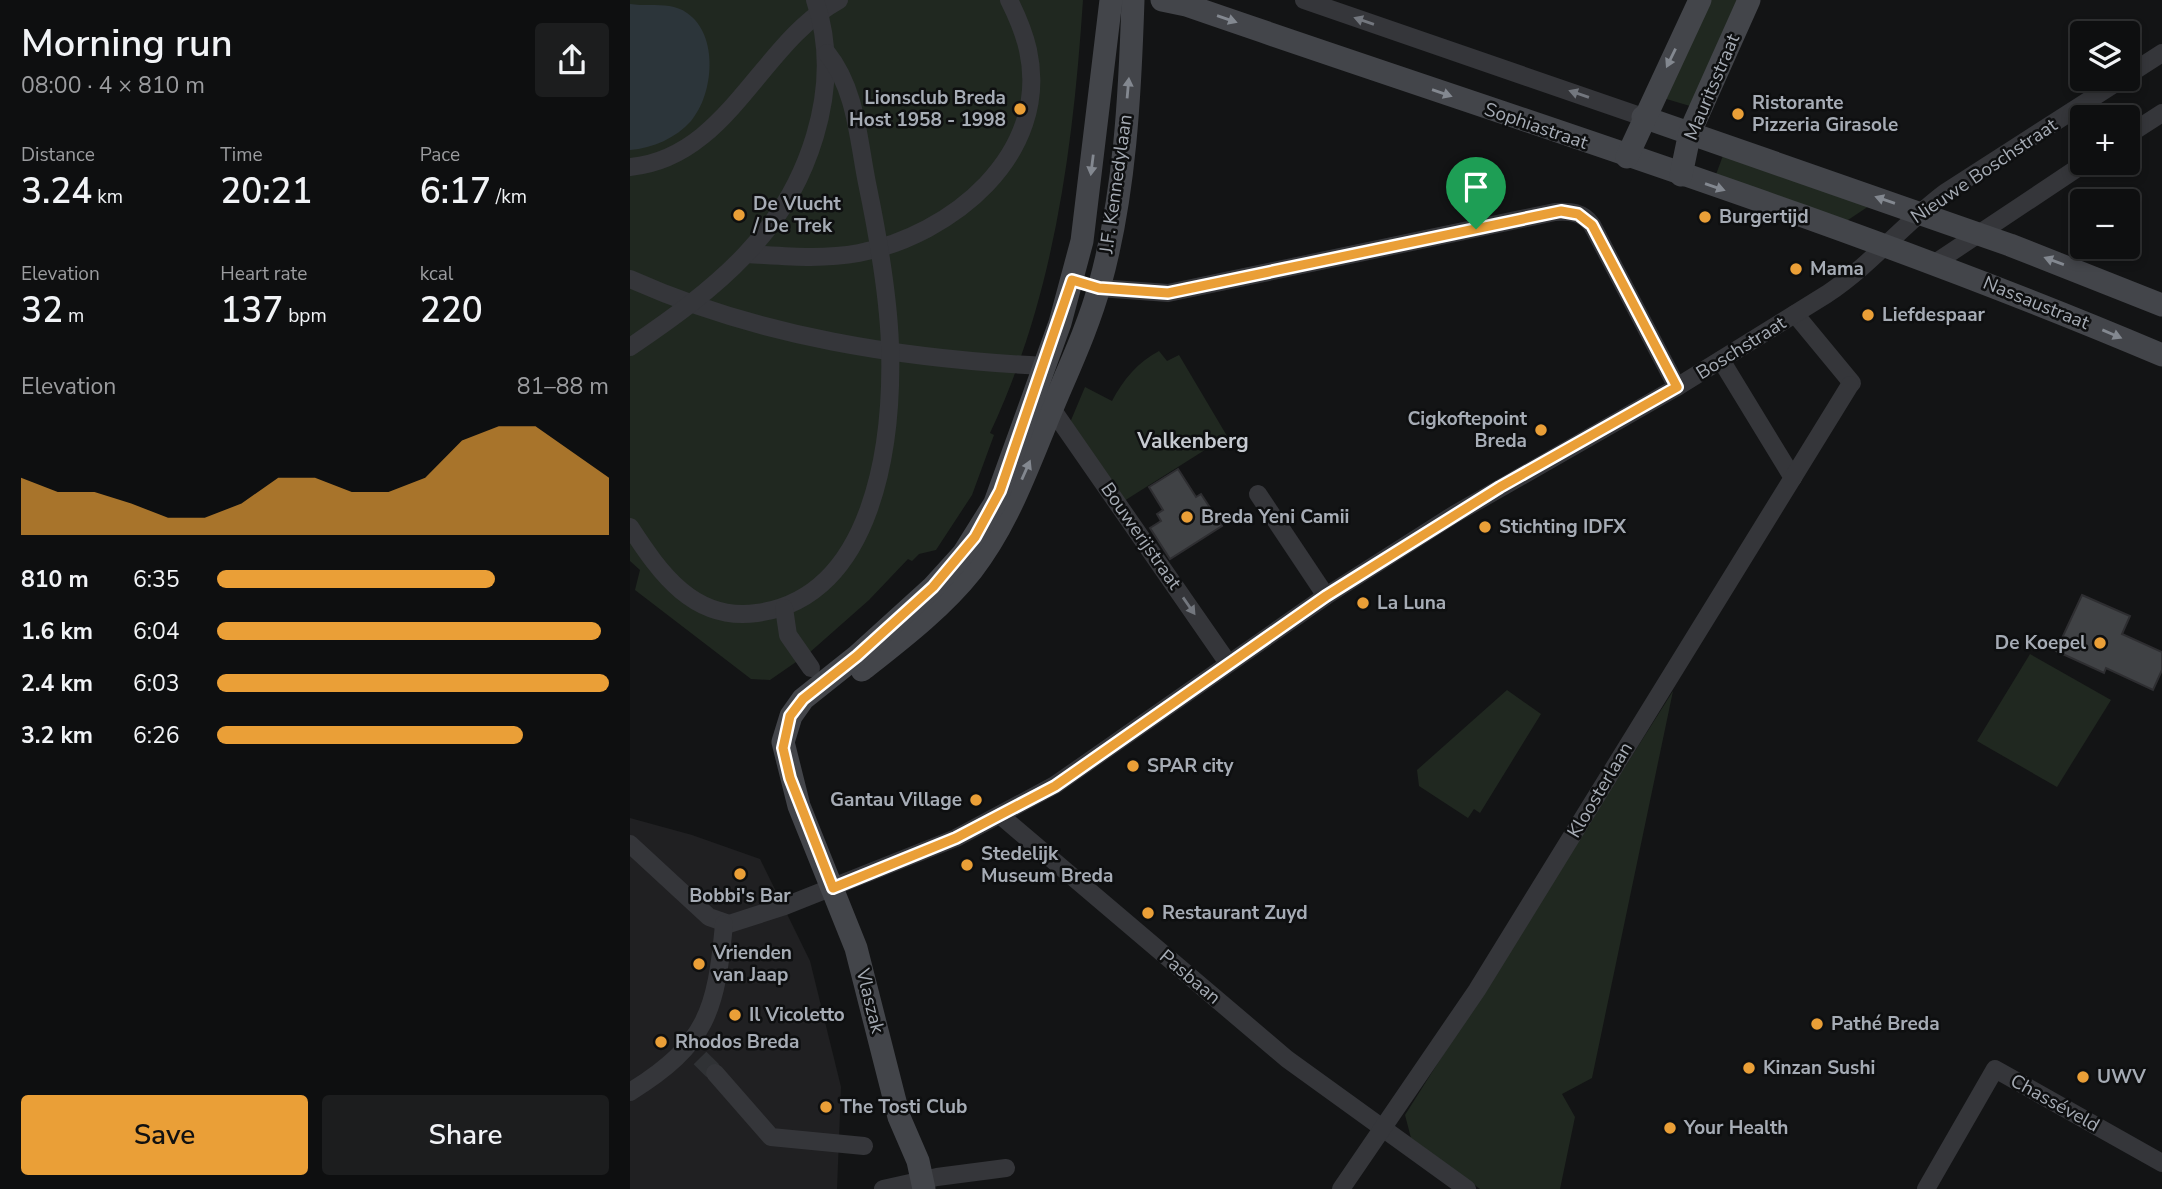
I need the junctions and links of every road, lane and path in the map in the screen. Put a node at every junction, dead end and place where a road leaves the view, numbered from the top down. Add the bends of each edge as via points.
1 (839, 0) edge
2 (1009, 0) edge
3 (1111, 0) edge
4 (1133, 0) edge
5 (1162, 0) edge
6 (1304, 0) edge
7 (1700, 0) edge
8 (1749, 0) edge
9 (817, 6) edge
10 (827, 53) junction
11 (2162, 53) edge
12 (2140, 67) edge
13 (2104, 91) edge
14 (2162, 113) edge
15 (1643, 117) junction
16 (2140, 127) edge
17 (1690, 132) junction
18 (1627, 157) junction
19 (630, 167) edge
20 (2070, 173) edge
21 (1681, 175) junction
22 (1920, 212) junction
23 (1978, 233) junction
24 (1884, 245) junction
25 (880, 248) junction
26 (747, 254) junction
27 (1909, 254) joint
28 (1935, 263) junction
29 (630, 279) edge
30 (1072, 280) junction
31 (1099, 288) junction
32 (692, 302) junction
33 (2162, 305) edge
34 (1795, 314) junction
35 (630, 347) edge
36 (890, 351) junction
37 (2162, 355) edge
38 (1721, 360) junction
39 (1044, 366) junction
40 (1677, 387) junction
41 (1052, 409) junction
42 (1793, 478) junction
43 (1258, 494) dead end
44 (630, 527) edge
45 (1326, 596) junction
46 (784, 608) junction
47 (1228, 663) junction
48 (811, 668) dead end
49 (789, 765) junction
50 (1002, 816) junction
51 (630, 844) edge
52 (833, 888) junction
53 (724, 924) junction
54 (715, 1073) tunnel mouth
55 (630, 1092) edge
56 (1385, 1129) junction
57 (864, 1146) dead end
58 (2162, 1163) edge
59 (1006, 1168) dead end
60 (915, 1185) edge
61 (883, 1189) edge
62 (1341, 1189) edge
63 (1467, 1189) edge
64 (1926, 1189) edge

1 - 9 street
2 - 25 street via 1026,41 1031,73 1018,137 992,179 961,210
3 -> 30 street, J.F. Kennedylaan via 1087,210
31 -> 4 street, J.F. Kennedylaan via 1115,216
5 -> 18 street, Sophiastraat
15 -> 6 street
7 -> 15 street
8 - 17 street, Mauritsstraat
9 - 10 street
9 - 19 street via 700,140 667,158
10 - 25 street via 850,97
10 - 26 street via 821,110 807,160 780,210
11 - 12 street
13 - 22 street, Nieuwe Boschstraat
14 - 16 street
15 - 17 street
15 - 18 street
17 - 21 street, Mauritsstraat
22 -> 17 street
18 - 21 street, Sophiastraat
20 - 23 street
21 -> 24 street, Sophiastraat
22 - 23 street
22 - 24 street, Nieuwe Boschstraat
23 - 28 street
33 -> 23 street
24 - 27 street, Sophiastraat
24 - 34 street, Boschstraat via 1846,282
25 - 26 street via 835,257
25 - 36 street
26 - 32 street
27 - 28 street, Nassaustraat
28 -> 37 street, Nassaustraat
29 - 32 street
30 - 31 street
30 - 39 street, J.F. Kennedylaan
31 - 40 street via 1168,293 1555,212 1578,214 1592,225
31 - 41 street, J.F. Kennedylaan
32 - 35 street
32 - 36 street via 785,330
34 - 38 street, Boschstraat
34 - 42 street, Kloosterlaan via 1851,384
36 - 39 street
36 - 46 street via 884,449 866,516 851,548 831,574 807,596
38 - 40 street, Boschstraat
38 - 42 street
39 - 49 street, J.F. Kennedylaan via 1000,491 975,537 933,587 803,699 785,732 783,748
40 - 45 street, Boschstraat via 1500,487
41 -> 47 street, Bouwerijstraat
49 -> 41 street, J.F. Kennedylaan via 803,724 813,711 897,642 970,572 1007,514
42 - 56 street, Kloosterlaan via 1477,990
43 - 45 street
44 - 46 street via 659,570 690,599 715,610 749,614
45 - 47 street, Boschstraat
46 - 48 street via 788,635
47 - 50 street, Boschstraat via 1109,750
49 - 52 street, J.F. Kennedylaan via 799,806
50 - 52 street, Boschstraat
50 - 56 street, Pasbaan via 1287,1059
51 - 53 street via 709,917
52 - 53 street, Boschstraat
52 - 60 street, Vlaszak via 856,948 899,1116 901,1155
53 - 55 street via 715,995 695,1052
54 - 57 street via 771,1137
56 - 62 street, Kloosterlaan
56 - 63 street, Pasbaan
58 - 64 street, Chasséveld via 1995,1069
59 - 60 street
60 - 61 street

